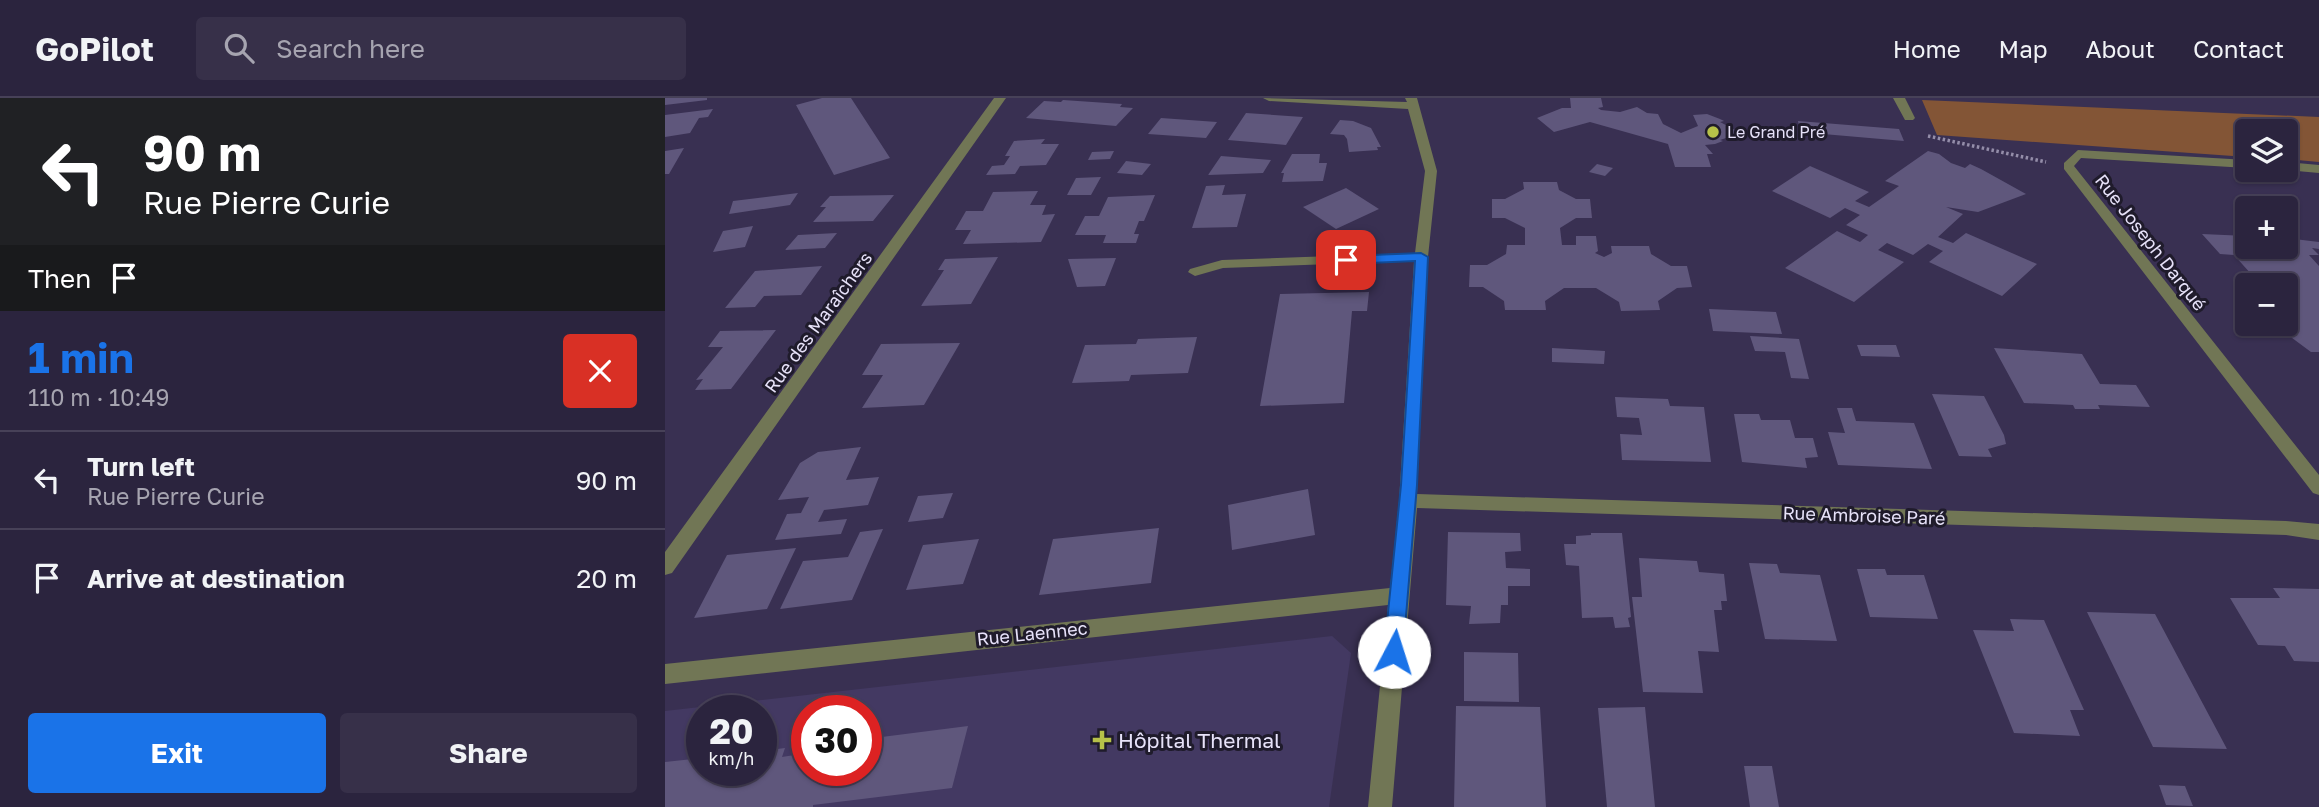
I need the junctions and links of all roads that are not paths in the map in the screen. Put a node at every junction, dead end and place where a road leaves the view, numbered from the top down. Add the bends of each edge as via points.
1 (1000, 98) edge
2 (1269, 98) edge
3 (1899, 98) edge
4 (1412, 102) edge
5 (1909, 117) road end
6 (2235, 163) edge
7 (2298, 167) edge
8 (2319, 169) edge
9 (1421, 257) junction
10 (1195, 271) dead end
11 (2319, 488) edge
12 (1408, 501) junction
13 (2319, 532) edge
14 (665, 567) edge
15 (1399, 595) junction
16 (665, 674) edge
17 (1380, 807) edge

1 - 14 street, Rue des Maraîchers
2 - 4 street
3 - 5 street
4 - 9 street via 1431,171
6 - 11 street, Rue Joseph Darqué via 2078,154 2068,166
7 - 8 street
9 - 10 street via 1222,264
9 - 12 street
12 - 13 street, Rue Ambroise Paré
12 - 15 street
15 - 16 street, Rue Laennec
15 - 17 street

